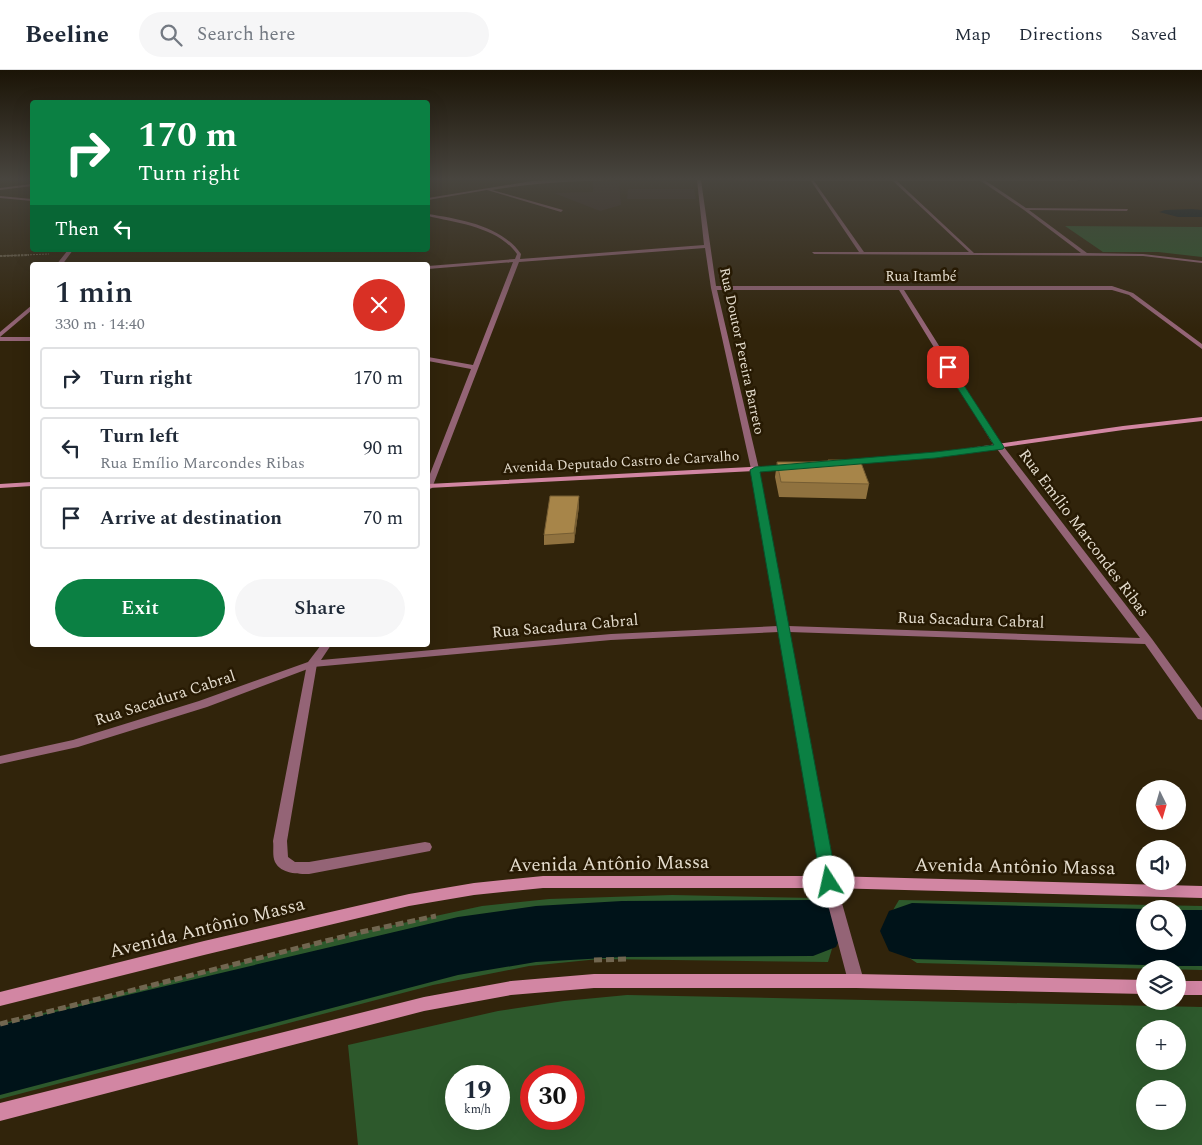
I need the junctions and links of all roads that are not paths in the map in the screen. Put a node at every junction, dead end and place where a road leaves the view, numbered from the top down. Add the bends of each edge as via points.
1 (483, 229) edge
2 (705, 229) edge
3 (846, 229) edge
4 (946, 229) edge
5 (1052, 229) edge
6 (707, 246) junction
7 (69, 252) edge
8 (814, 253) dead end
9 (862, 253) junction
10 (973, 254) junction
11 (1085, 254) junction
12 (516, 260) junction
13 (61, 262) edge
14 (1202, 262) edge
15 (430, 267) edge
16 (900, 287) junction
17 (714, 288) junction
18 (30, 309) edge
19 (0, 335) edge
20 (0, 339) edge
21 (30, 339) edge
22 (1202, 347) edge
23 (430, 359) edge
24 (473, 367) junction
25 (1202, 419) edge
26 (1000, 447) junction
27 (840, 463) edge
28 (802, 466) edge
29 (755, 470) junction
30 (430, 481) edge
31 (30, 484) edge
32 (0, 486) edge
33 (430, 486) edge
34 (784, 629) junction
35 (1148, 641) junction
36 (325, 647) edge
37 (312, 664) junction
38 (1202, 716) edge
39 (0, 760) edge
40 (425, 847) dead end
41 (829, 882) junction
42 (1202, 892) edge
43 (856, 981) junction
44 (1136, 987) edge
45 (1186, 988) edge
46 (1202, 988) edge
47 (0, 999) edge
48 (0, 1112) edge

1 - 12 street via 516,246 519,254
2 - 6 street, Rua Doutor Pereira Barreto
3 - 9 street
4 - 10 street
5 - 11 street
6 - 12 street
6 - 17 street, Rua Doutor Pereira Barreto
7 - 13 street
8 - 9 street
9 - 10 street
10 - 11 street
11 - 14 street via 1164,256
12 - 15 street
12 - 24 street
16 - 17 street, Rua Itambé
16 - 22 street, Rua Itambé via 1102,288 1126,291
16 - 26 street, Rua Emílio Marcondes Ribas
17 - 29 street, Rua Doutor Pereira Barreto
18 - 19 street
20 - 21 street
23 - 24 street
24 - 30 street
25 - 26 street
26 - 27 street
26 - 35 street, Rua Emílio Marcondes Ribas
28 - 29 street, Avenida Deputado Castro de Carvalho
29 - 33 street, Avenida Deputado Castro de Carvalho
29 - 34 street, Rua Doutor Pereira Barreto
31 - 32 street
34 - 35 street, Rua Sacadura Cabral
34 - 37 street, Rua Sacadura Cabral via 611,637
34 - 41 street, Rua Doutor Pereira Barreto
35 - 38 street, Rua Emílio Marcondes Ribas
36 - 37 street
37 - 39 street, Rua Sacadura Cabral via 203,704 74,744
37 - 40 street via 280,841 281,860 293,868 310,868
41 - 42 street, Avenida Antônio Massa
41 - 43 street, Rua Doutor Pereira Barreto
41 - 47 street, Avenida Antônio Massa via 543,882 474,889 400,902
43 - 44 street
43 - 48 street via 594,981 511,988 424,1004
45 - 46 street

